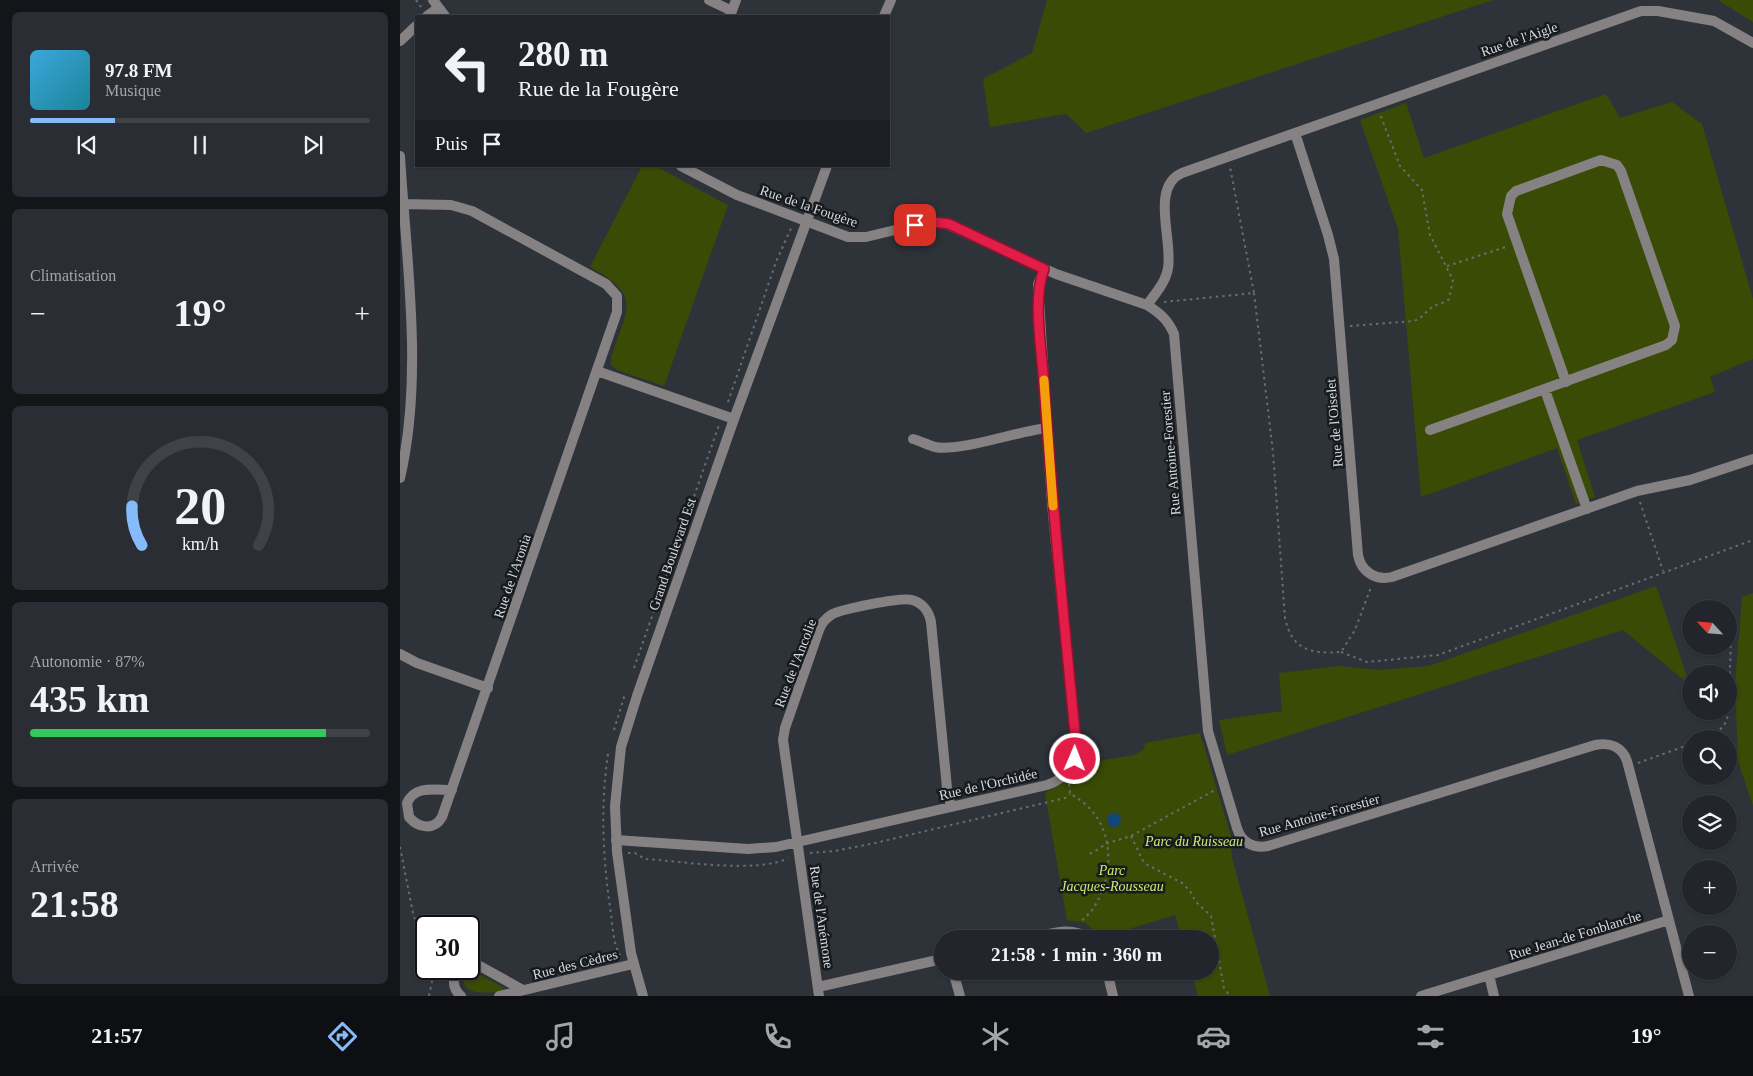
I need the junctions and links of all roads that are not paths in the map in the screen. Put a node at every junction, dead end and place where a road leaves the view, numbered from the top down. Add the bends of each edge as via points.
1 (708, 0) edge
2 (736, 0) edge
3 (891, 0) edge
4 (435, 4) edge
5 (731, 14) edge
6 (429, 15) edge
7 (444, 15) edge
8 (884, 15) edge
9 (415, 27) edge
10 (400, 41) edge
11 (1753, 43) edge
12 (1295, 133) junction
13 (400, 156) edge
14 (683, 167) edge
15 (827, 167) edge
16 (403, 204) junction
17 (807, 221) junction
18 (1044, 269) junction
19 (1147, 305) junction
20 (1174, 334) joint
21 (597, 371) junction
22 (1566, 382) junction
23 (1545, 390) junction
24 (734, 419) junction
25 (1047, 428) junction
26 (1430, 430) dead end
27 (913, 438) dead end
28 (1753, 459) edge
29 (400, 478) edge
30 (1587, 509) junction
31 (400, 654) edge
32 (488, 688) junction
33 (452, 790) junction
34 (951, 806) junction
35 (616, 840) junction
36 (798, 842) junction
37 (1669, 920) junction
38 (934, 960) edge
39 (633, 964) junction
40 (480, 966) edge
41 (1489, 975) junction
42 (454, 980) edge
43 (956, 980) edge
44 (1109, 980) edge
45 (523, 990) junction
46 (819, 991) edge
47 (461, 996) edge
48 (499, 996) edge
49 (643, 996) edge
50 (960, 996) edge
51 (1113, 996) edge
52 (1421, 996) edge
53 (1494, 996) edge
54 (1689, 996) edge

1 - 5 street
2 - 5 street
3 - 8 street
4 - 6 street
4 - 7 street
9 - 10 street
11 - 12 street, Rue de l'Aigle via 1714,21 1641,11
12 - 19 street via 1178,174 1167,186 1168,268
12 - 30 street, Rue de l'Oiselet via 1331,243 1358,555 1365,570 1376,577 1392,577
13 - 16 street
14 - 17 street, Rue de la Fougère via 737,195
15 - 17 street, Grand Boulevard Est
16 - 21 street, Rue de l'Aronia via 468,209 610,286 617,296 618,308
16 - 29 street via 412,374
17 - 18 street, Rue de la Fougère via 857,238 928,222 944,223
17 - 24 street, Grand Boulevard Est
18 - 19 street, Rue de la Fougère
18 - 25 street, Rue de l'Orchidée via 1038,284
19 - 20 street, Rue de la Fougère via 1166,320
20 - 37 street, Rue Antoine-Forestier via 1208,732 1240,837 1249,844 1264,847 1609,744 1624,754 1629,766
21 - 24 street
21 - 32 street, Rue de l'Aronia
22 - 22 street via 1666,346 1675,334 1676,326 1621,171 1617,165 1601,160 1516,191 1511,196 1507,214
22 - 23 street
23 - 26 street
23 - 30 street
24 - 35 street, Grand Boulevard Est via 626,729 617,778
25 - 27 street via 956,447 936,447
25 - 34 street, Rue de l'Orchidée via 1075,759 1068,772 1052,784
28 - 30 street
31 - 32 street
32 - 33 street, Rue de l'Aronia
33 - 33 street, Rue de l'Aronia via 442,816 434,825 419,825 409,817 408,803 415,792 423,789
34 - 36 street, Rue de l'Orchidée
34 - 36 street, Rue de l'Ancolie via 931,622 927,610 917,602 905,599 840,611 821,625 784,736
35 - 36 street, Rue de l'Orchidée via 748,849
35 - 39 street, Grand Boulevard Est
36 - 46 street, Rue de l'Anémone
37 - 41 street, Rue Jean-de Fonblanche
37 - 54 street, Rue Antoine-Forestier
38 - 46 street
39 - 45 street, Rue des Cèdres
39 - 49 street, Grand Boulevard Est
40 - 45 street, Rue des Cèdres
41 - 52 street, Rue Jean-de Fonblanche
41 - 53 street
42 - 47 street via 454,987
43 - 50 street
44 - 51 street
45 - 48 street, Rue des Cèdres

